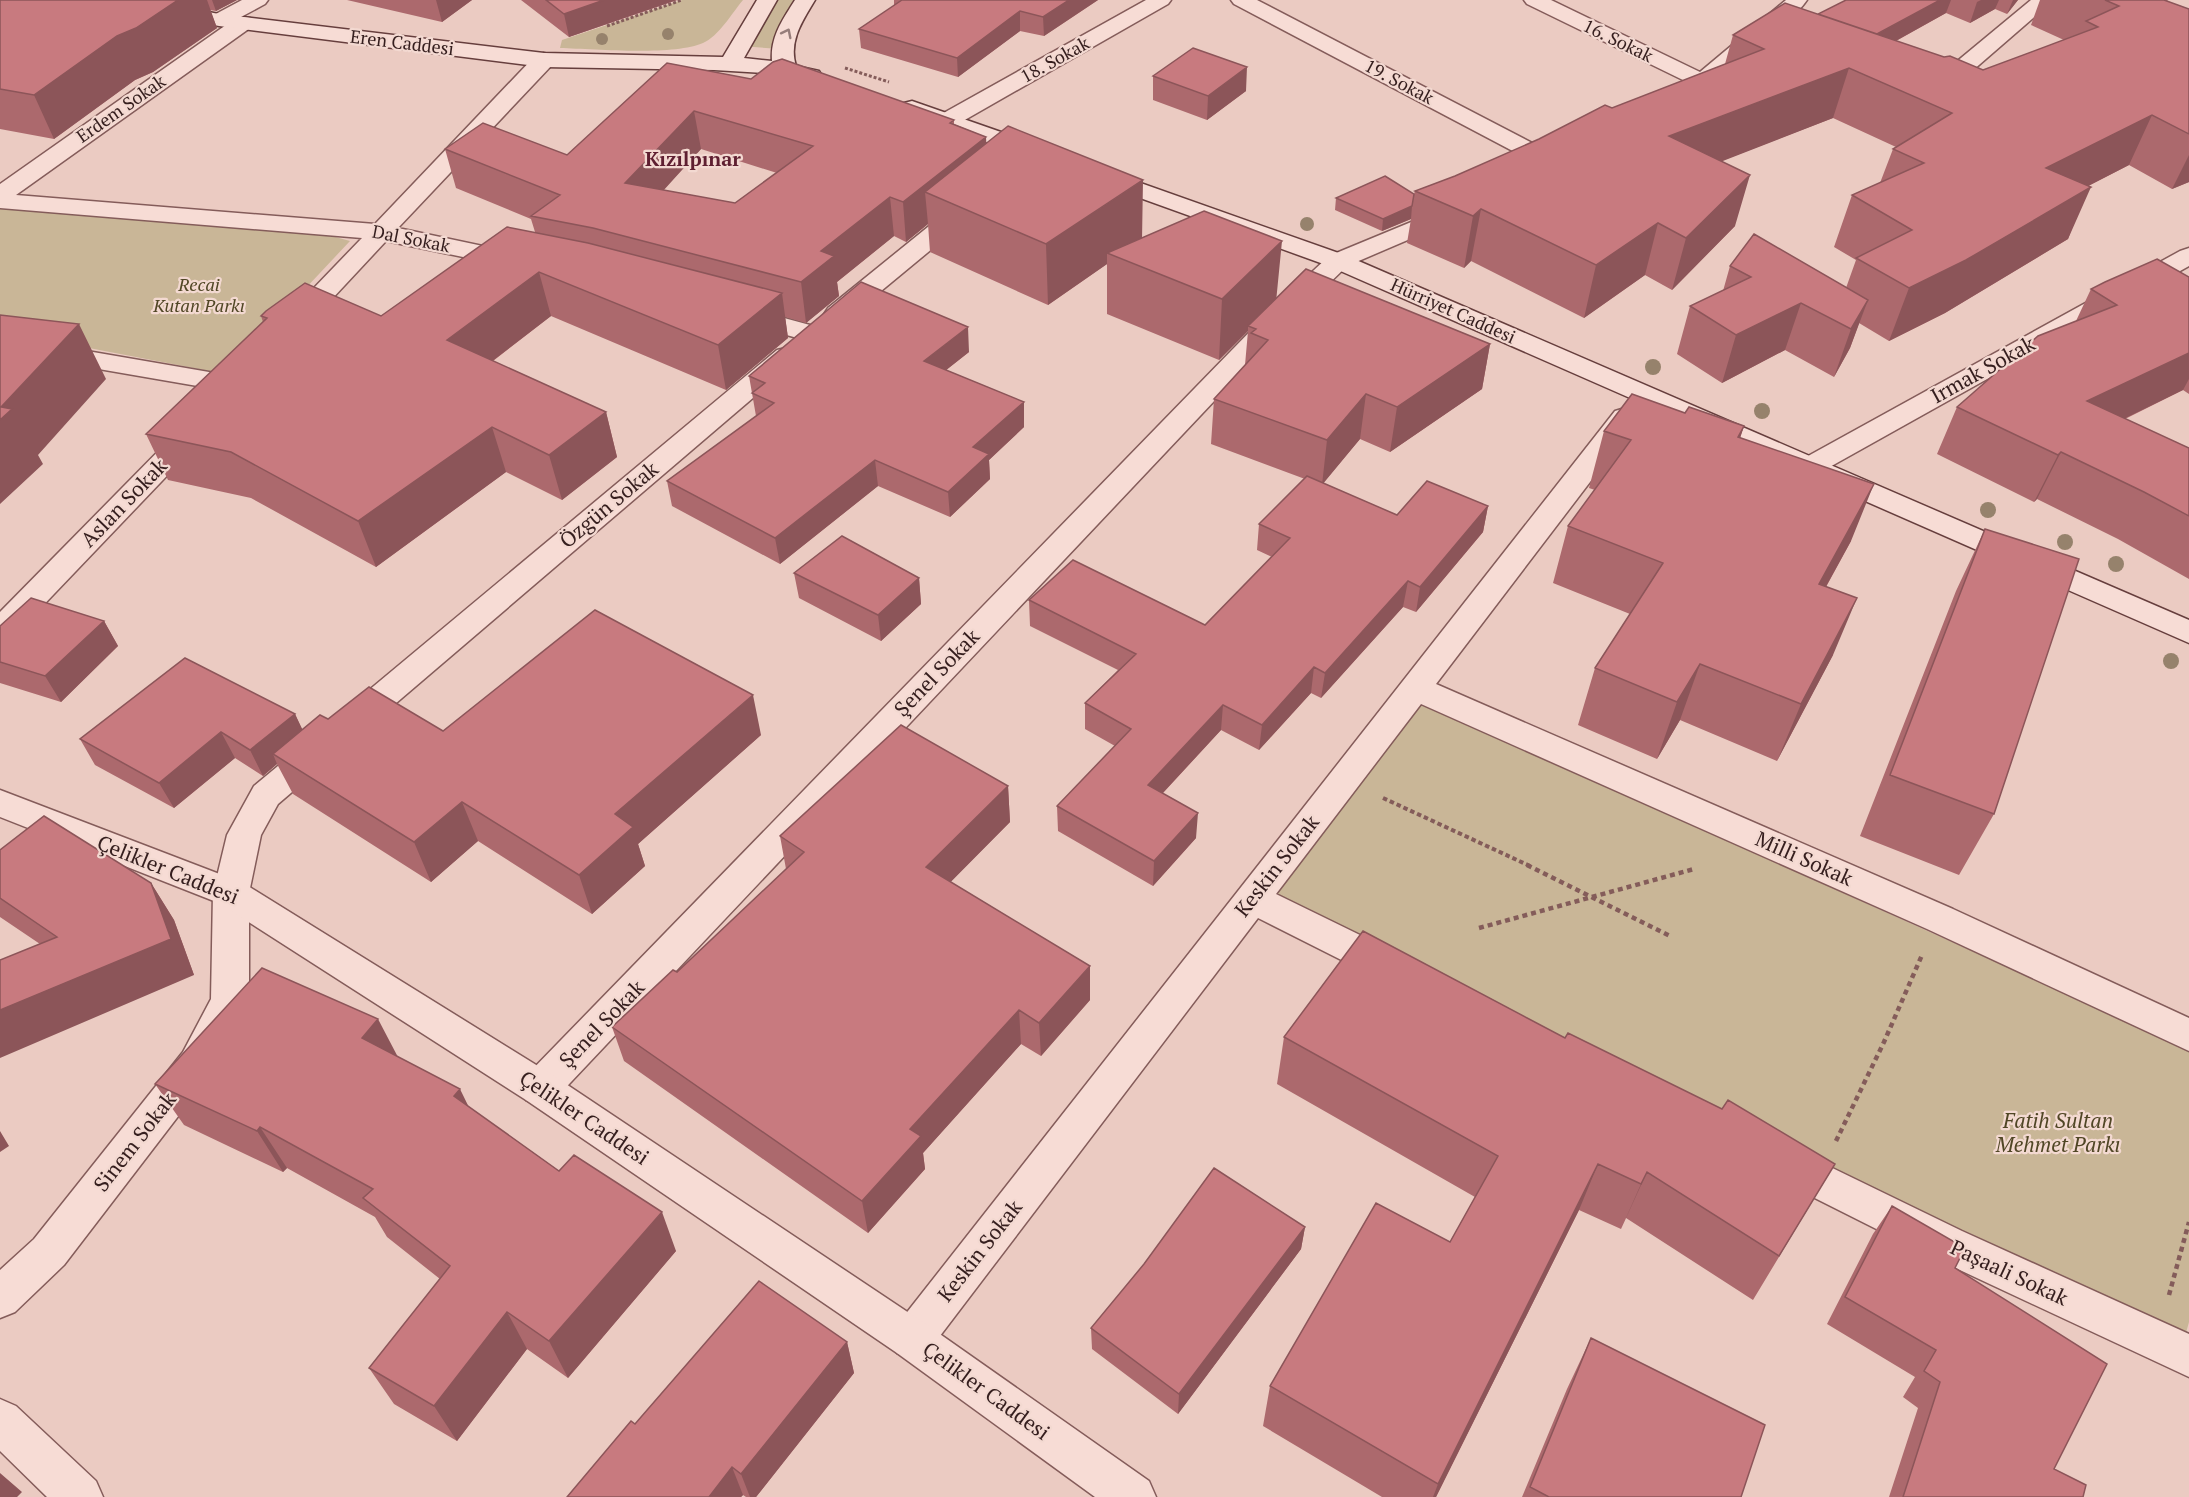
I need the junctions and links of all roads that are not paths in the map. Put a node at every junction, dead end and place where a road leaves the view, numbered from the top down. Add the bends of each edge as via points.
1 (112, 0) edge
2 (258, 0) edge
3 (767, 0) edge
4 (805, 0) edge
5 (1161, 0) edge
6 (1241, 0) edge
7 (1534, 0) edge
8 (1795, 1) edge
9 (2049, 4) edge
10 (219, 20) junction
11 (242, 23) junction
12 (544, 60) junction
13 (730, 64) junction
14 (786, 70) junction
15 (1702, 81) junction
16 (837, 85) edge
17 (1916, 94) edge
18 (893, 102) edge
19 (1663, 104) edge
20 (948, 120) junction
21 (1529, 178) edge
22 (986, 192) edge
23 (0, 195) edge
24 (0, 201) edge
25 (1468, 206) edge
26 (379, 232) junction
27 (2189, 256) edge
28 (1338, 261) junction
29 (544, 265) edge
30 (722, 309) edge
31 (812, 334) junction
32 (277, 343) edge
33 (0, 344) edge
34 (1643, 394) junction
35 (1809, 467) junction
36 (0, 631) edge
37 (2189, 632) edge
38 (1416, 688) junction
39 (0, 803) edge
40 (231, 892) junction
41 (1251, 898) junction
42 (1422, 982) edge
43 (2189, 1035) edge
44 (540, 1088) junction
45 (1752, 1147) edge
46 (0, 1298) edge
47 (912, 1339) junction
48 (2189, 1356) edge
49 (0, 1421) edge
50 (80, 1497) edge
51 (1133, 1497) edge

1 - 10 street, Eren Caddesi
2 - 10 street
3 - 13 street
14 -> 4 street via 781,58 782,43
5 - 20 street, 18. Sokak
6 - 21 street, 19. Sokak via 1565,159
7 - 15 street, 16. Sokak
8 - 15 street via 1767,41
9 - 17 street via 1927,98
10 - 11 street, Eren Caddesi
11 - 12 street, Eren Caddesi
11 - 23 street, Erdem Sokak
12 - 13 street, Eren Caddesi
12 - 26 street
13 - 14 street
14 - 16 street
15 - 19 street
18 - 20 street, Hürriyet Caddesi
20 - 28 street, Hürriyet Caddesi via 1047,162
22 - 31 street, Özgün Sokak
24 - 26 street, Dal Sokak
25 - 28 street
26 - 29 street, Dal Sokak
26 - 32 street
27 - 35 street, Irmak Sokak
28 - 34 street, Hürriyet Caddesi
28 - 44 street, Şenel Sokak via 1219,379
30 - 31 street
31 - 40 street, Özgün Sokak via 266,795 244,835
33 - 36 street, Aslan Sokak via 245,377
34 - 35 street, Hürriyet Caddesi
34 - 38 street, Keskin Sokak
35 - 37 street, Hürriyet Caddesi
38 - 41 street, Keskin Sokak
38 - 43 street, Milli Sokak
39 - 40 street, Çelikler Caddesi
40 - 44 street, Çelikler Caddesi
40 - 46 street, Sinem Sokak via 230,1000 196,1064 49,1252
41 - 42 street
41 - 47 street, Keskin Sokak
44 - 47 street, Çelikler Caddesi
45 - 48 street, Paşaali Sokak via 1947,1244
47 - 51 street, Çelikler Caddesi
49 - 50 street

